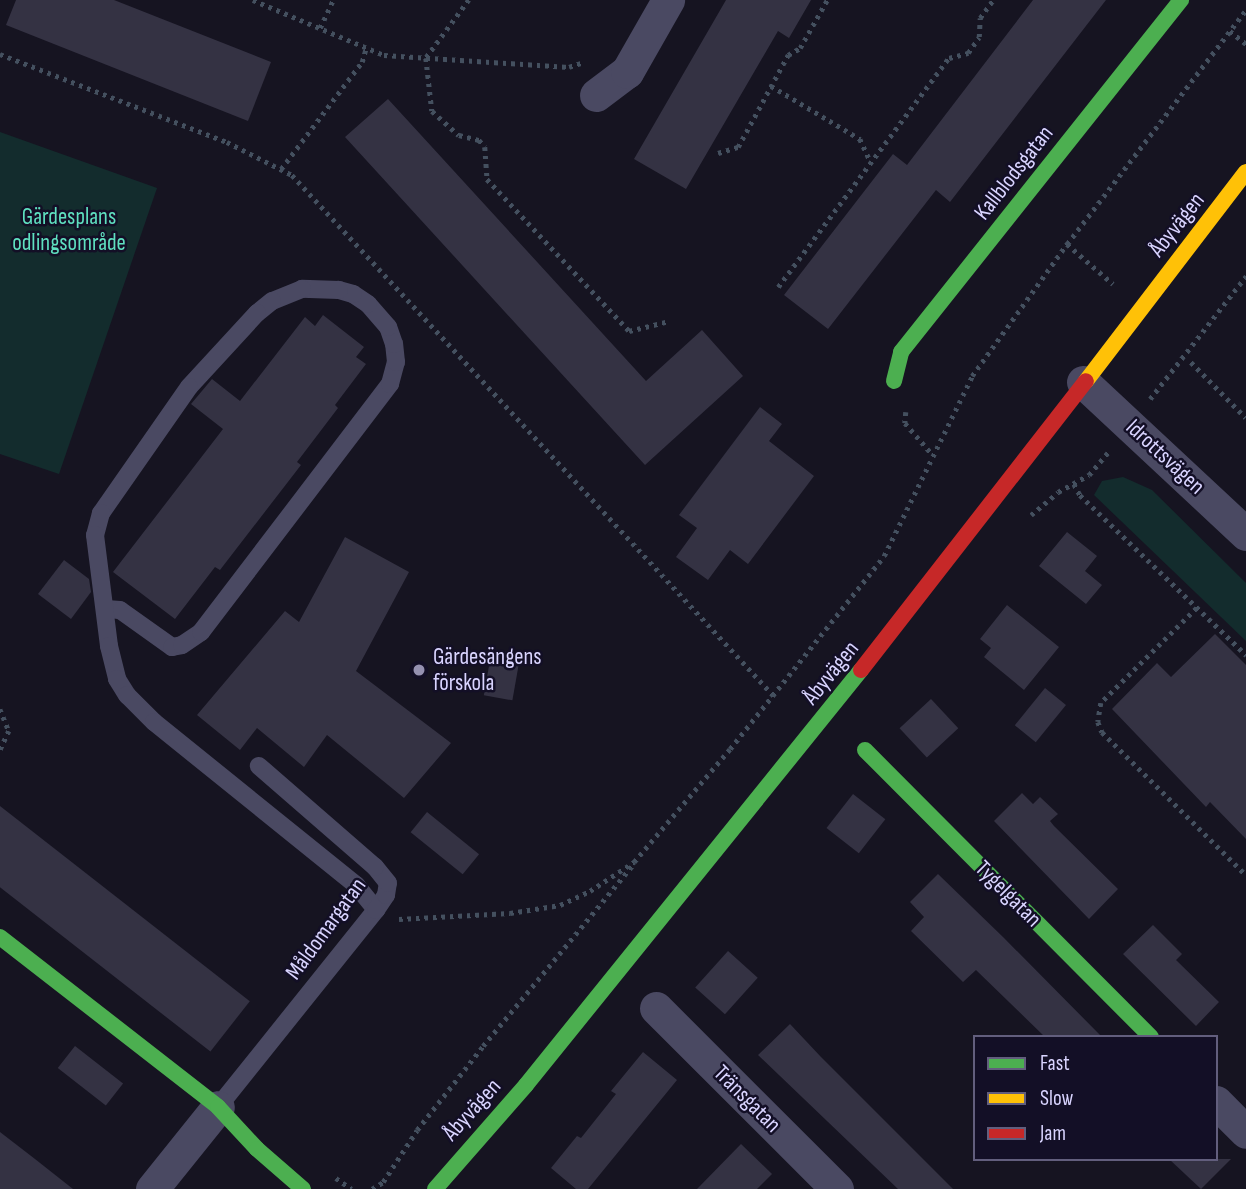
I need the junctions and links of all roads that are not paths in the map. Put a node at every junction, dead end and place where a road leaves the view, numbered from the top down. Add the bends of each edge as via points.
1 (668, 0) edge
2 (1181, 0) edge
3 (596, 95) dead end
4 (1246, 172) edge
5 (894, 381) road end
6 (1083, 382) junction
7 (1246, 534) edge
8 (106, 609) junction
9 (865, 750) dead end
10 (259, 766) dead end
11 (376, 910) junction
12 (0, 937) edge
13 (656, 1008) dead end
14 (1149, 1035) edge
15 (1218, 1104) edge
16 (218, 1107) junction
17 (1246, 1132) edge
18 (152, 1189) edge
19 (303, 1189) edge
20 (435, 1189) edge
21 (837, 1189) edge

1 - 3 street via 627,72
2 - 5 street, Kallblodsgatan via 901,352
4 - 6 street, Åbyvägen
6 - 7 street, Idrottsvägen
6 - 20 street, Åbyvägen via 1003,494 796,753 526,1085
8 - 8 lane via 95,535 101,513 189,387 272,301 302,289 320,288 353,293 368,304 388,327 394,344 396,362 390,384 201,632 172,646 120,610
8 - 11 lane via 117,679 127,695 154,722 356,885
9 - 14 street, Tygelgatan
10 - 11 lane, Måldomargatan via 388,883
11 - 16 lane, Måldomargatan
12 - 16 street
13 - 21 street, Tränsgatan
15 - 17 street
16 - 18 street
16 - 19 street

